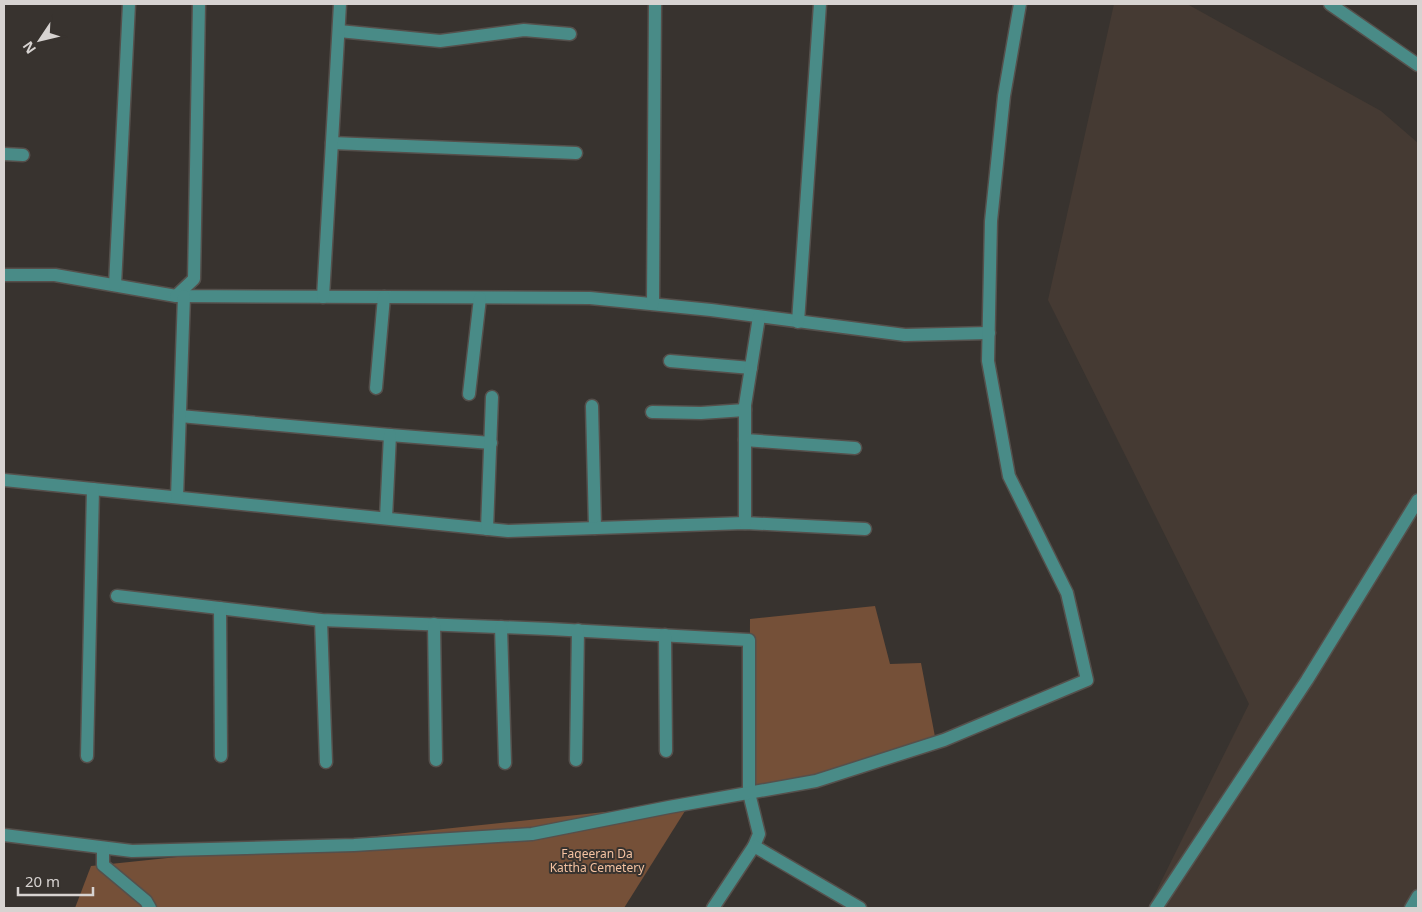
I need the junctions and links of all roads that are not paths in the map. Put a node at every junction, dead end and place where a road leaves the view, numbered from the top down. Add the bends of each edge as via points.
1 (129, 4) edge
2 (198, 4) edge
3 (340, 4) edge
4 (655, 4) edge
5 (820, 4) edge
6 (1020, 4) edge
7 (1330, 4) edge
8 (339, 31) junction
9 (570, 34) dead end
10 (1418, 65) edge
11 (332, 143) junction
12 (576, 153) dead end
13 (4, 154) edge
14 (23, 155) dead end
15 (4, 275) edge
16 (115, 285) junction
17 (180, 296) junction
18 (323, 297) junction
19 (384, 297) junction
20 (480, 298) junction
21 (653, 304) junction
22 (759, 317) junction
23 (798, 322) junction
24 (989, 333) junction
25 (670, 361) dead end
26 (751, 368) junction
27 (376, 388) dead end
28 (469, 394) dead end
29 (492, 397) dead end
30 (592, 406) dead end
31 (745, 410) junction
32 (652, 412) dead end
33 (180, 416) junction
34 (390, 435) junction
35 (745, 440) junction
36 (491, 443) junction
37 (855, 448) dead end
38 (4, 480) edge
39 (93, 489) junction
40 (177, 497) junction
41 (1418, 500) edge
42 (386, 518) junction
43 (745, 523) junction
44 (595, 528) junction
45 (487, 529) junction
46 (865, 530) dead end
47 (117, 596) dead end
48 (220, 608) junction
49 (321, 620) junction
50 (434, 624) junction
51 (501, 627) junction
52 (578, 630) junction
53 (665, 636) junction
54 (666, 751) dead end
55 (87, 756) dead end
56 (221, 756) dead end
57 (436, 760) dead end
58 (576, 760) dead end
59 (326, 762) dead end
60 (505, 763) dead end
61 (748, 793) junction
62 (4, 835) edge
63 (754, 846) junction
64 (103, 848) junction
65 (1418, 896) edge
66 (150, 908) edge
67 (713, 908) edge
68 (860, 908) edge
69 (1156, 908) edge
70 (1411, 908) edge

1 - 16 street
2 - 17 street via 194,279
3 - 8 street
4 - 21 street
5 - 23 street
6 - 24 street via 1004,96 992,212
7 - 10 street
8 - 9 street via 440,41 524,30
8 - 11 street
11 - 12 street
11 - 18 street
13 - 14 street
15 - 16 street via 55,275
16 - 17 street
17 - 18 street
17 - 33 street
18 - 19 street
19 - 20 street
19 - 27 street
20 - 21 street via 590,298
20 - 28 street
21 - 22 street
22 - 23 street
22 - 26 street
23 - 24 street via 906,335
24 - 61 street via 988,361 1009,476 1067,593 1087,680 936,742 816,781
25 - 26 street
26 - 31 street
29 - 36 street
30 - 44 street
31 - 32 street
31 - 35 street
33 - 34 street
33 - 40 street
34 - 36 street
34 - 42 street
35 - 37 street
35 - 43 street
36 - 45 street
38 - 39 street
39 - 40 street
39 - 55 street
40 - 42 street
41 - 69 street via 1307,680
42 - 45 street
43 - 44 street
43 - 46 street
44 - 45 street
47 - 48 street
48 - 49 street
48 - 56 street
49 - 50 street
49 - 59 street
50 - 51 street
50 - 57 street
51 - 52 street
51 - 60 street
52 - 53 street
52 - 58 street
53 - 54 street
53 - 61 street via 750,640
61 - 63 street via 759,834
61 - 64 street via 532,834 354,846 132,851
62 - 64 street
63 - 67 street
63 - 68 street
64 - 66 street via 103,865
65 - 70 street

